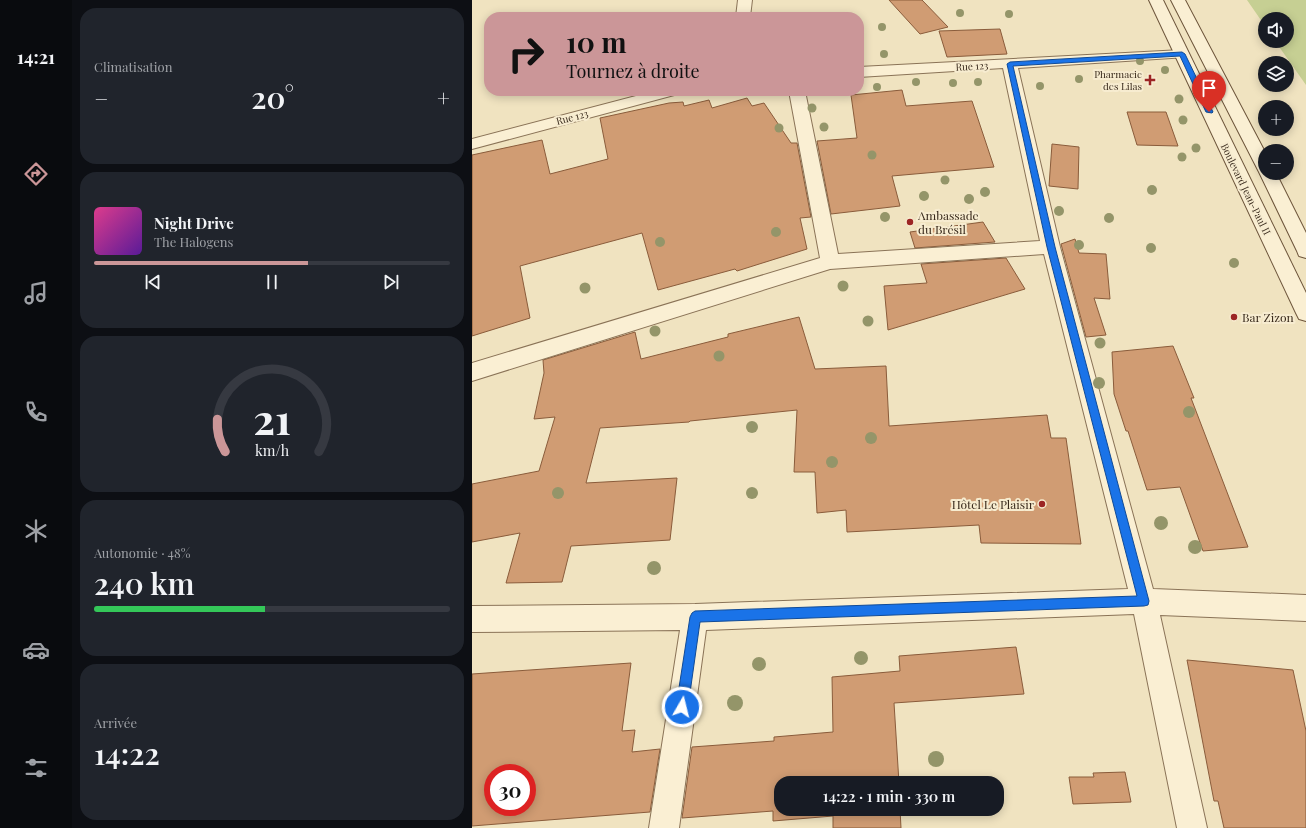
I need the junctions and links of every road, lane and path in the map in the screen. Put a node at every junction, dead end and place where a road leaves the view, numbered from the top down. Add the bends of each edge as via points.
1 (745, 0) edge
2 (1156, 0) edge
3 (1178, 0) edge
4 (744, 12) edge
5 (1182, 54) junction
6 (1010, 64) junction
7 (864, 72) edge
8 (654, 96) edge
9 (798, 96) edge
10 (472, 144) edge
11 (1258, 154) edge
12 (1270, 180) edge
13 (1051, 247) junction
14 (1306, 251) edge
15 (830, 262) junction
16 (1306, 313) edge
17 (472, 372) edge
18 (1144, 601) junction
19 (1306, 608) edge
20 (695, 617) junction
21 (472, 619) edge
22 (664, 828) edge
23 (1192, 828) edge

1 - 4 street
2 - 5 street, Boulevard Jean-Paul II
3 - 11 street
5 - 6 street, Rue 123
5 - 16 street, Boulevard Jean-Paul II
6 - 7 street, Rue 123
6 - 13 street
8 - 10 street, Rue 123
9 - 15 street
12 - 14 street
13 - 15 street
13 - 18 street
15 - 17 street
18 - 19 street
18 - 20 street
18 - 23 street
20 - 21 street
20 - 22 street

